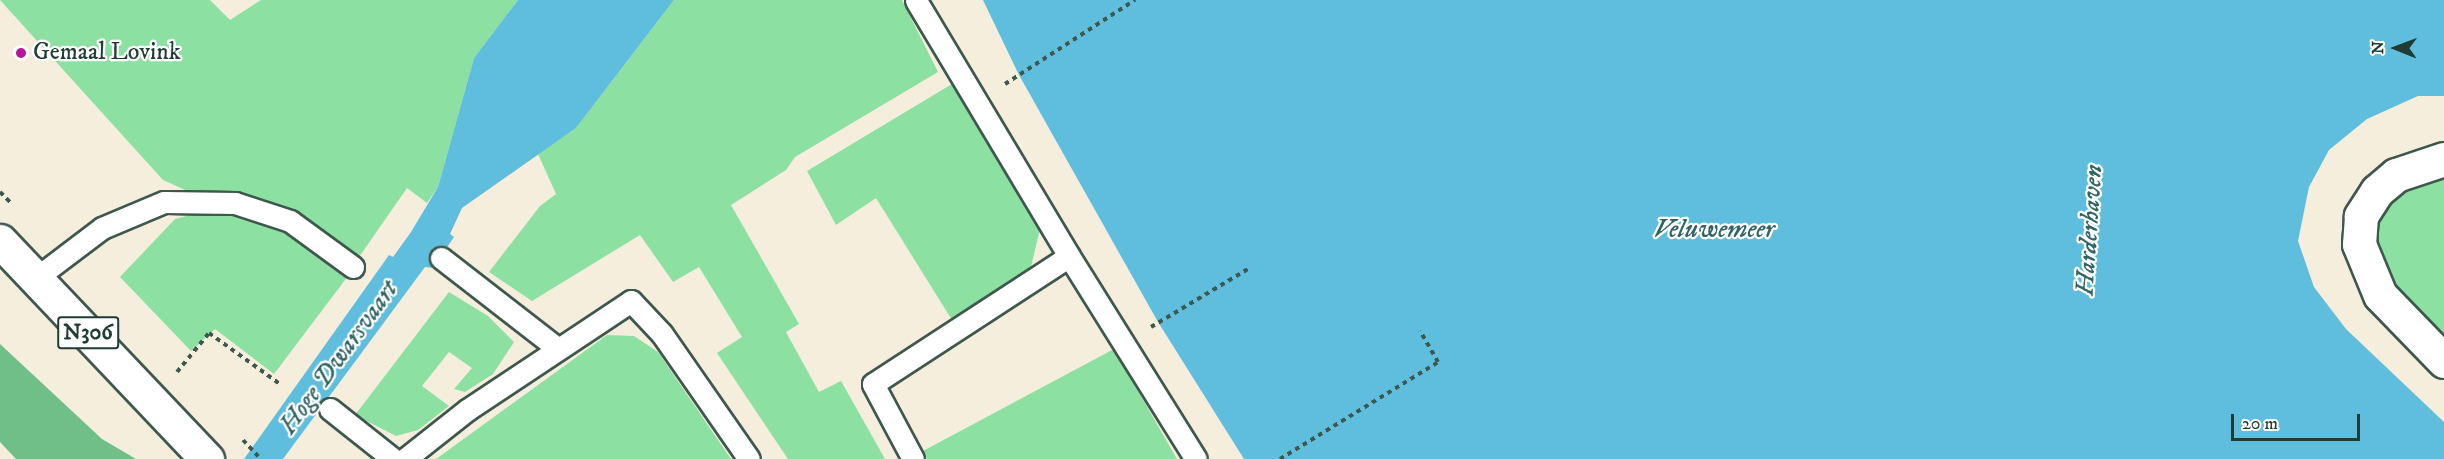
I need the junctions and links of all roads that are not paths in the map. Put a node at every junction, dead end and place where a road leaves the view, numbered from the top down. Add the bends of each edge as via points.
1 (916, 0) edge
2 (2444, 159) edge
3 (0, 241) edge
4 (1069, 256) junction
5 (441, 258) dead end
6 (353, 267) dead end
7 (36, 278) junction
8 (557, 348) junction
9 (2444, 361) edge
10 (330, 409) dead end
11 (207, 459) edge
12 (393, 459) edge
13 (405, 459) edge
14 (749, 459) edge
15 (913, 459) edge
16 (1196, 459) edge

1 - 4 lane
2 - 9 main road via 2396,175 2377,191 2361,216 2359,244 2380,295
3 - 7 main road, N306
4 - 15 lane via 873,384
4 - 16 lane
5 - 8 lane
6 - 7 lane via 290,221 235,203 164,202 102,228
7 - 11 main road, N306
8 - 13 lane
8 - 14 lane via 631,301 662,334
10 - 12 lane

